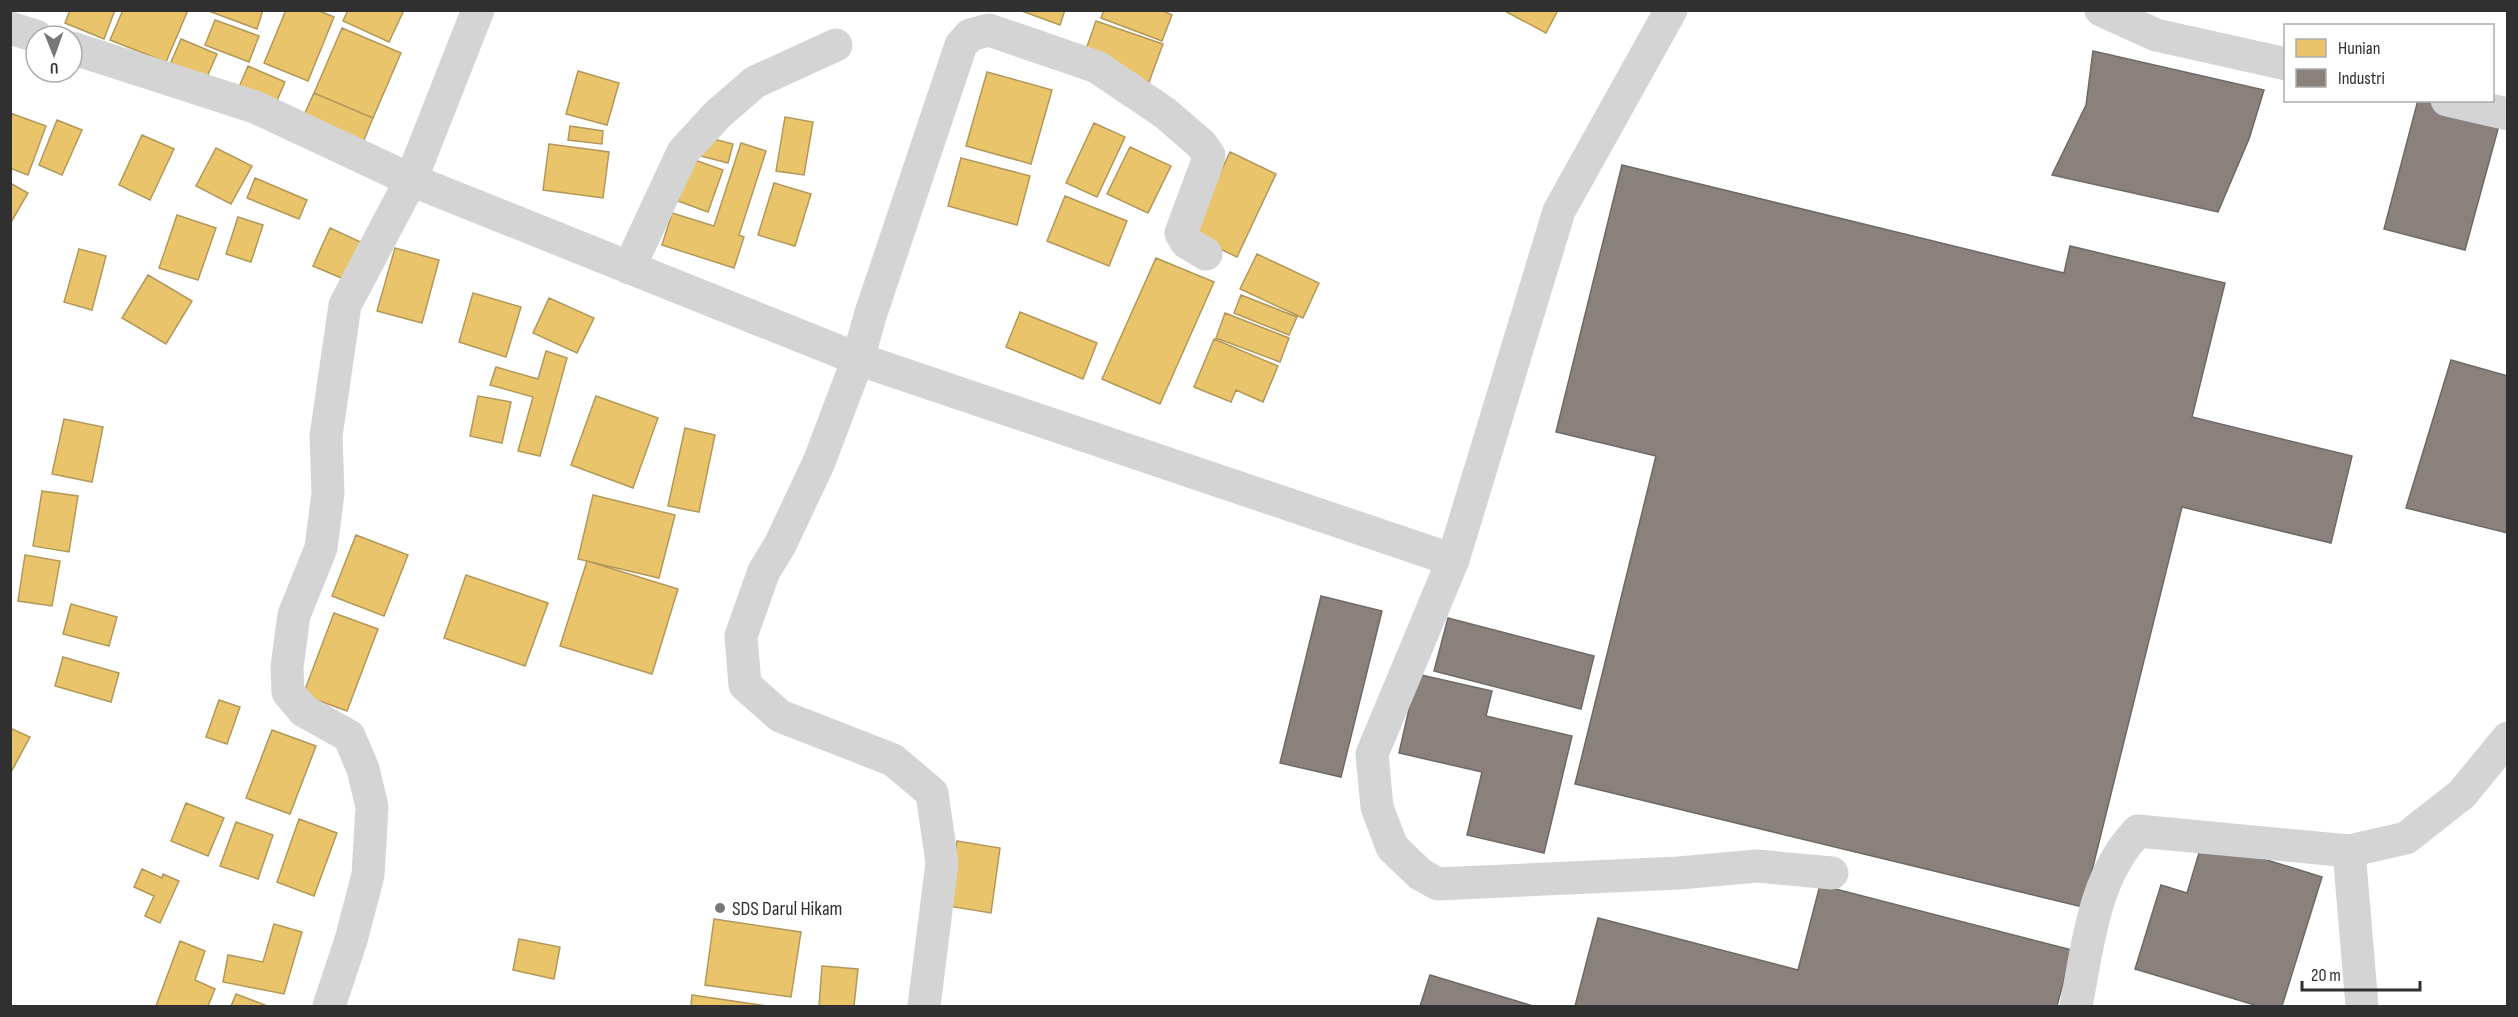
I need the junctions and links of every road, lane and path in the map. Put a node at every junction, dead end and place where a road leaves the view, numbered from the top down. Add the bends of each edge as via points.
1 (478, 10) edge
2 (1671, 10) edge
3 (2101, 10) edge
4 (836, 45) dead end
5 (84, 52) edge
6 (2284, 64) edge
7 (2456, 102) edge
8 (2508, 114) edge
9 (411, 180) junction
10 (1206, 254) dead end
11 (629, 267) junction
12 (858, 359) junction
13 (1453, 560) junction
14 (2508, 738) edge
15 (2349, 850) junction
16 (1832, 873) dead end
17 (926, 1005) edge
18 (329, 1006) edge
19 (2076, 1006) edge
20 (2362, 1006) edge

1 - 9 street
2 - 13 street via 1558,211
3 - 6 street via 2156,35
4 - 11 street via 755,82 718,114 683,152
5 - 9 street via 255,107
7 - 8 street
9 - 11 street
9 - 18 street via 345,304 326,436 328,493 321,548 294,615 287,667 288,692 304,711 349,736 363,769 372,807 368,875
10 - 12 street via 1186,242 1181,233 1208,163 1209,155 1201,144 1165,113 1097,67 988,30 970,34 961,45
11 - 12 street
12 - 13 street
12 - 17 street via 819,462 764,571 741,636 742,657 745,685 780,716 893,760 932,794 942,863
13 - 16 street via 1372,754 1377,807 1392,847 1420,874 1438,884 1460,884 1756,866
14 - 15 street via 2462,794 2406,838
15 - 19 street via 2138,831 2127,843 2099,895
15 - 20 street

